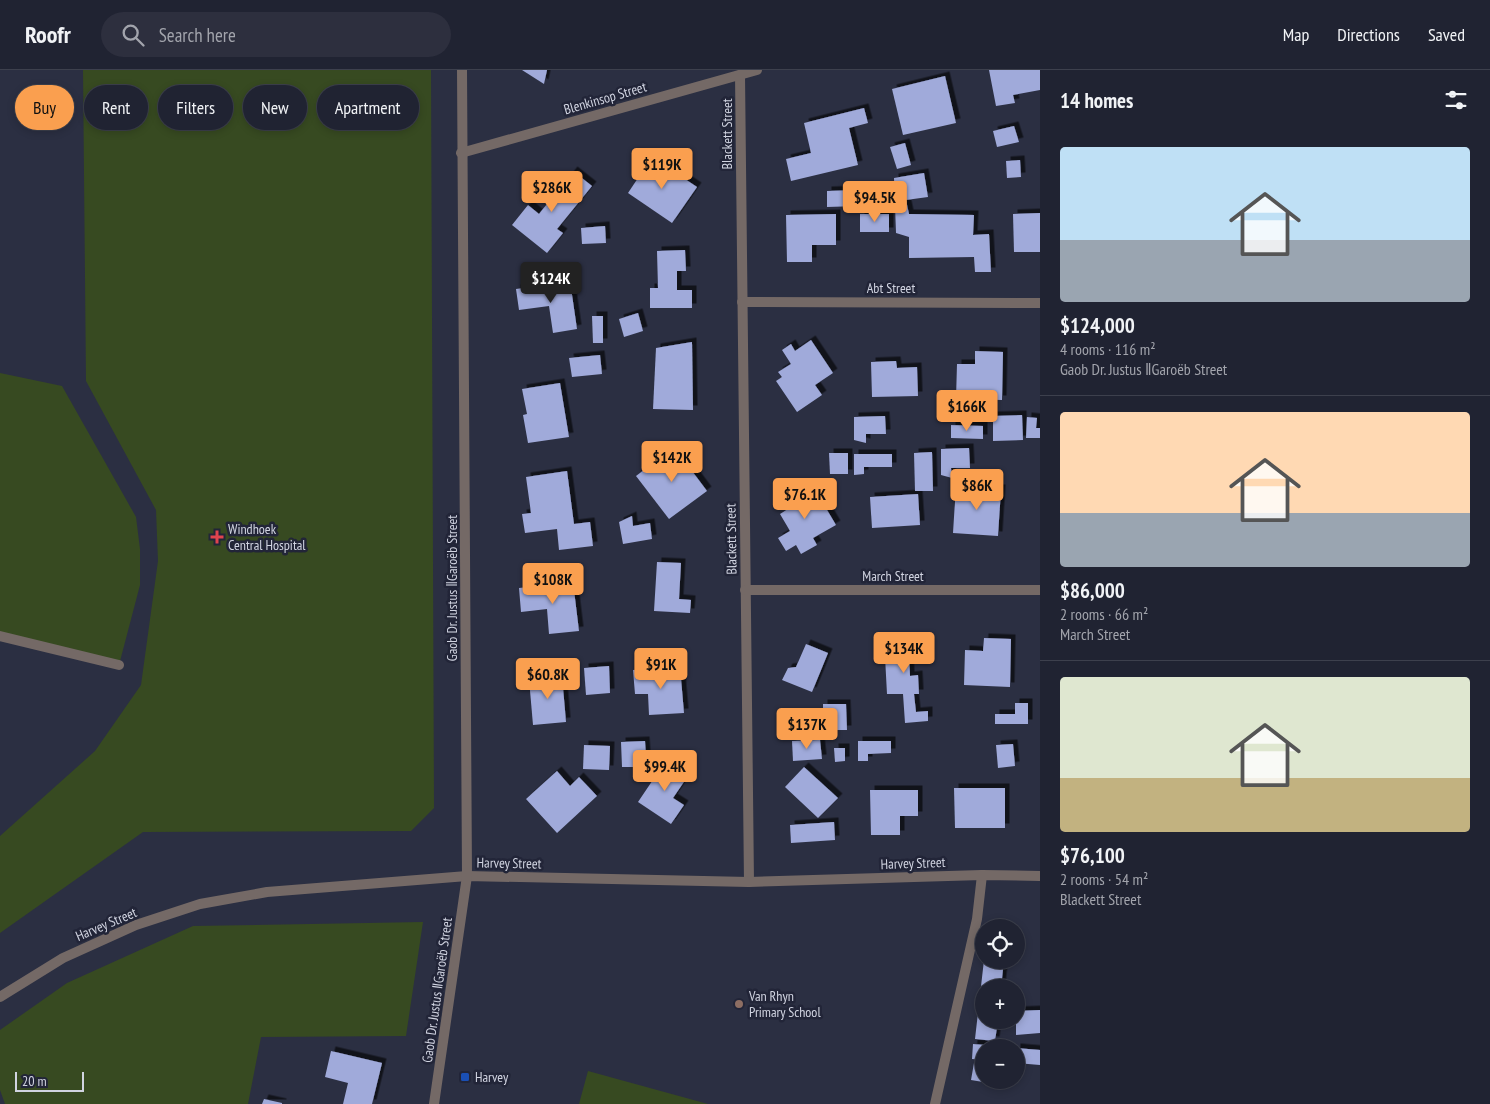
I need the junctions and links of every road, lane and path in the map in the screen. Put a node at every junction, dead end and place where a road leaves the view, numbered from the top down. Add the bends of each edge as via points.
1 (462, 70) edge
2 (757, 70) edge
3 (740, 75) junction
4 (461, 153) junction
5 (742, 302) junction
6 (1040, 303) edge
7 (745, 590) junction
8 (1040, 590) edge
9 (0, 636) edge
10 (119, 665) dead end
11 (982, 875) junction
12 (467, 876) junction
13 (1040, 876) edge
14 (749, 882) junction
15 (0, 997) edge
16 (434, 1104) edge
17 (935, 1104) edge

1 - 4 street, Gaob Dr. Justus ǁGaroëb Street
2 - 3 street, Blenkinsop Street
3 - 4 street, Blenkinsop Street
3 - 5 street, Blackett Street
4 - 12 street, Gaob Dr. Justus ǁGaroëb Street
5 - 6 street, Abt Street
5 - 7 street, Blackett Street
7 - 8 street, March Street
7 - 14 street, Blackett Street
9 - 10 street
11 - 13 street, Harvey Street
11 - 14 street, Harvey Street
11 - 17 street via 977,919
12 - 14 street, Harvey Street
12 - 15 street, Harvey Street via 267,892 200,904 136,925 63,958
12 - 16 street, Gaob Dr. Justus ǁGaroëb Street

